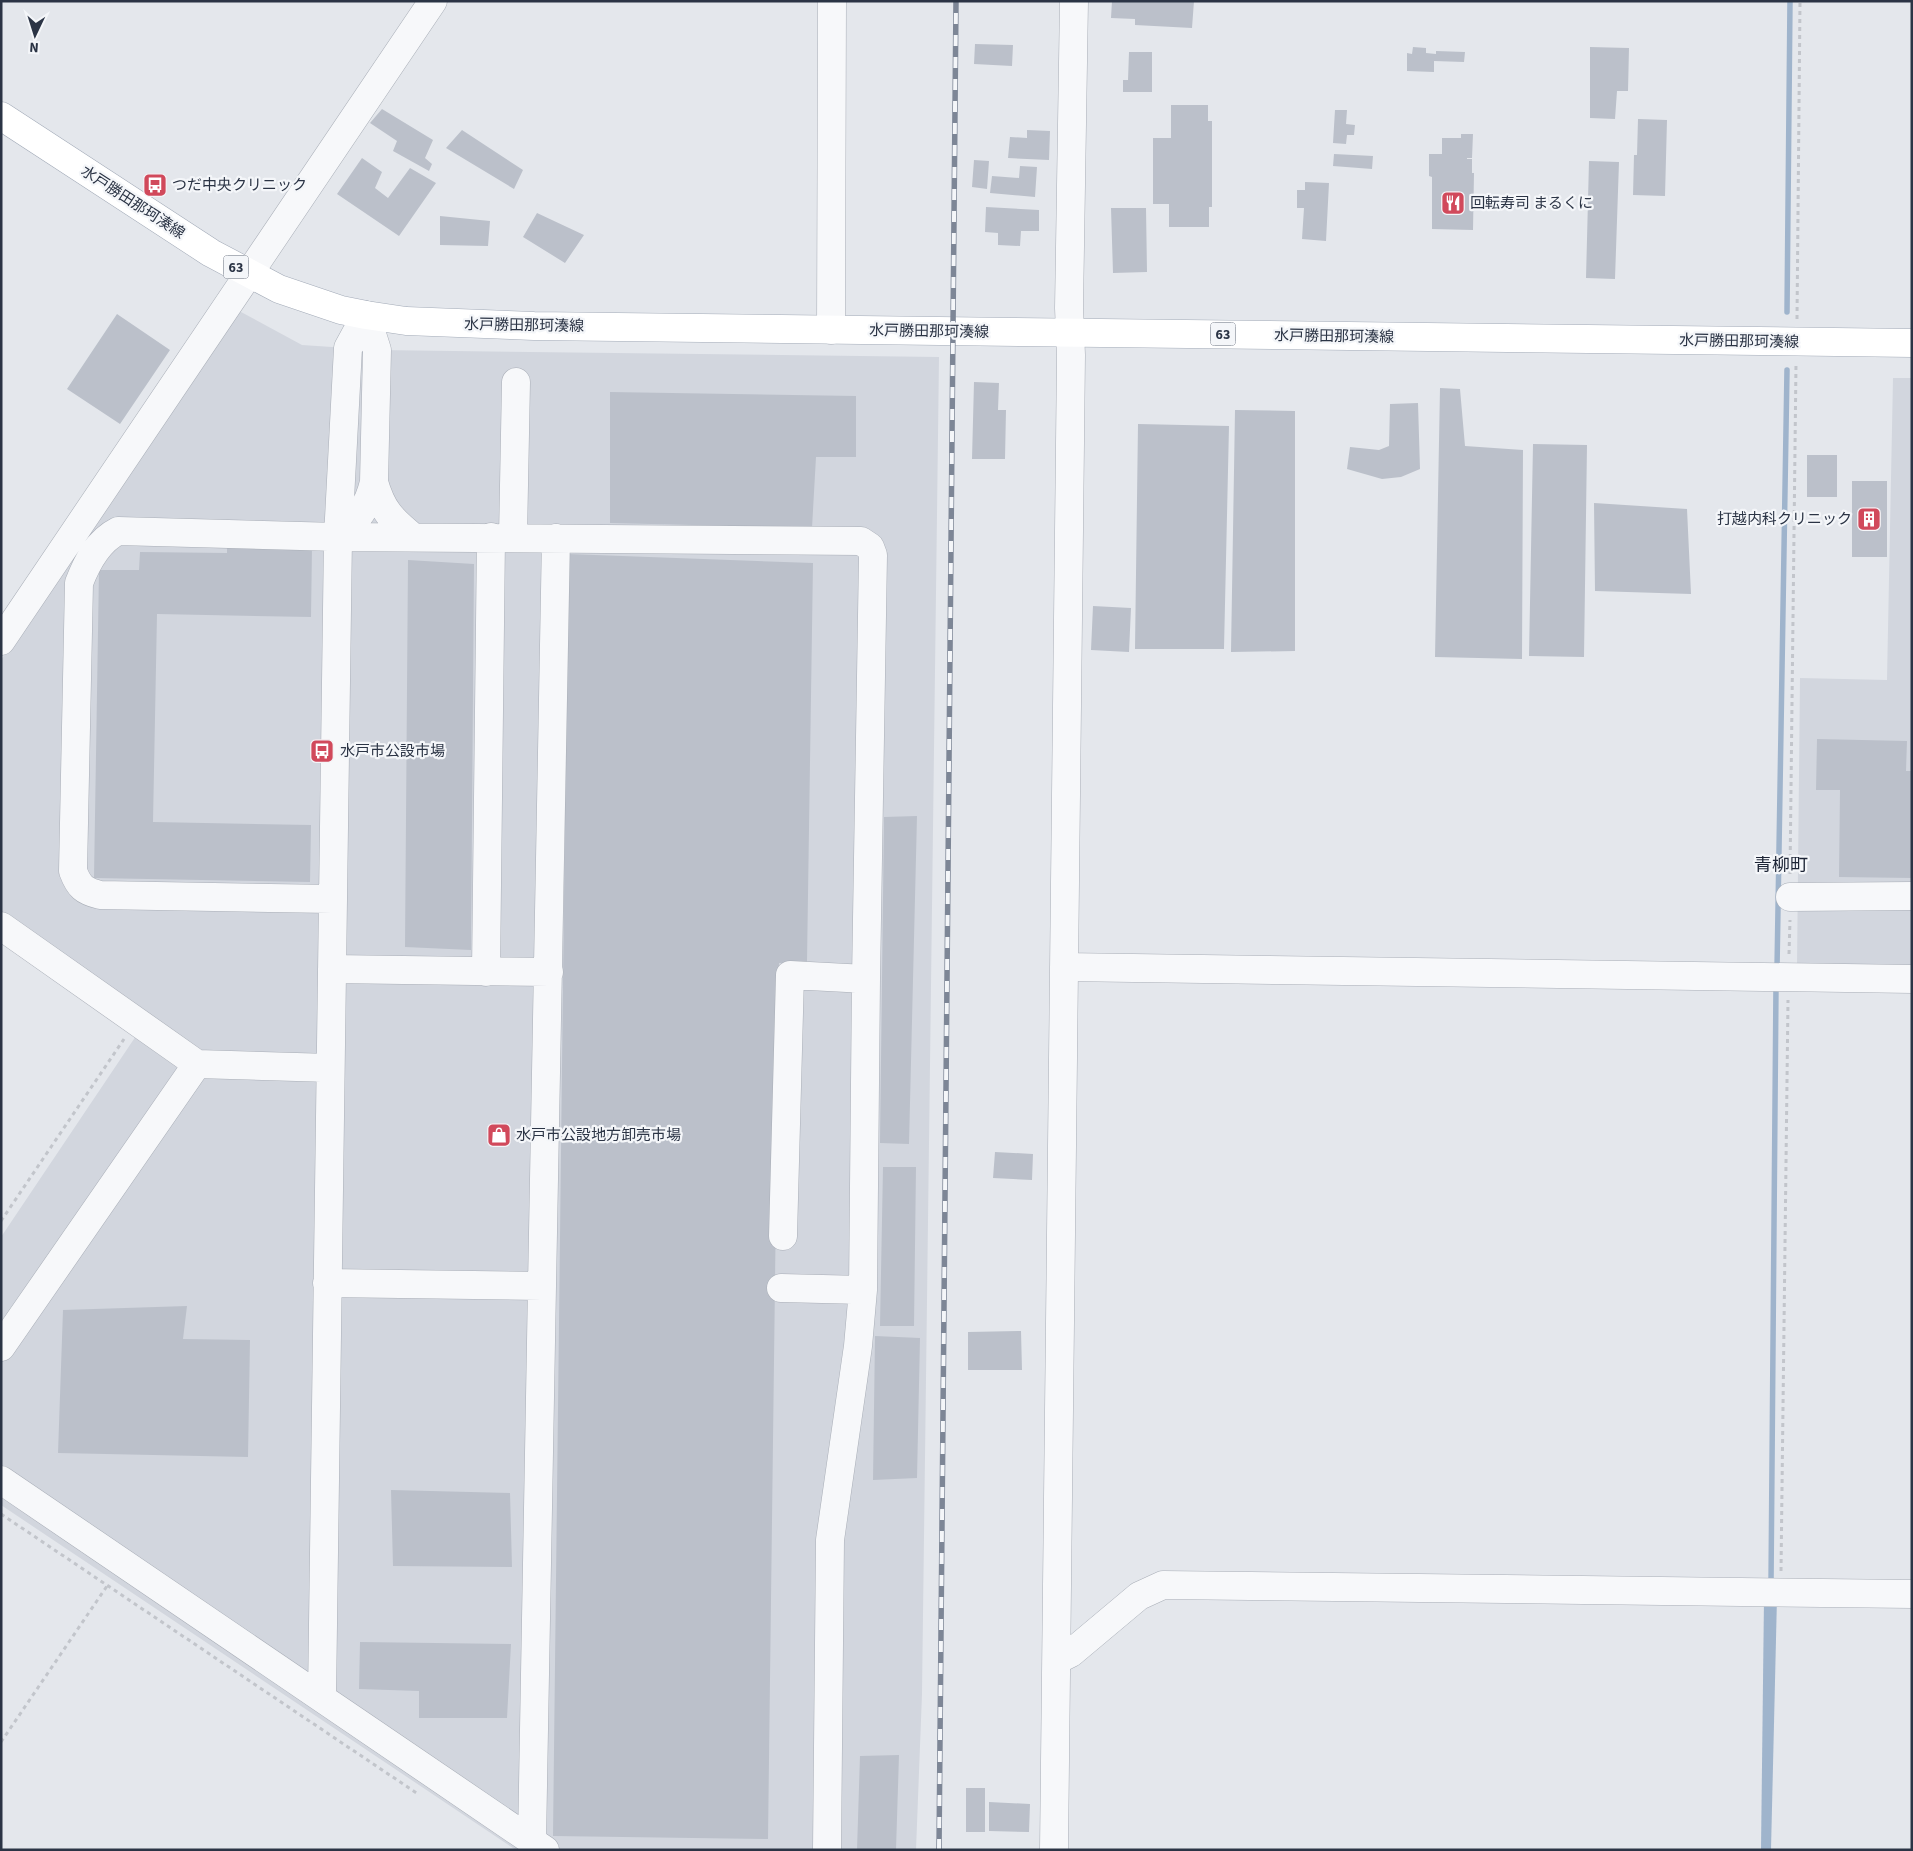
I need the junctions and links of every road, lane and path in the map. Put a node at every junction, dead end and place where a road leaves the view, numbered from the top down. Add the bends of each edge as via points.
1 (433, 1) edge
2 (832, 1) edge
3 (1074, 1) edge
4 (1800, 1) edge
5 (1, 116) edge
6 (250, 275) junction
7 (366, 316) junction
8 (831, 330) junction
9 (1070, 332) junction
10 (1796, 341) junction
11 (1912, 343) edge
12 (516, 382) dead end
13 (374, 482) junction
14 (83, 519) junction
15 (108, 536) junction
16 (338, 536) junction
17 (414, 537) junction
18 (502, 537) junction
19 (556, 538) junction
20 (1, 641) edge
21 (1912, 896) edge
22 (1790, 897) junction
23 (332, 900) junction
24 (1, 926) edge
25 (1064, 967) junction
26 (332, 968) junction
27 (486, 972) junction
28 (549, 972) junction
29 (1788, 977) junction
30 (866, 979) junction
31 (1912, 979) edge
32 (127, 1035) dead end
33 (197, 1064) junction
34 (330, 1068) junction
35 (1, 1221) edge
36 (783, 1236) dead end
37 (327, 1284) junction
38 (542, 1286) junction
39 (781, 1288) dead end
40 (863, 1290) junction
41 (1, 1347) edge
42 (1, 1480) edge
43 (1, 1514) edge
44 (107, 1586) junction
45 (1780, 1592) junction
46 (1912, 1594) edge
47 (1057, 1660) junction
48 (322, 1697) junction
49 (1, 1742) edge
50 (419, 1795) dead end
51 (538, 1845) edge
52 (827, 1850) edge
53 (1054, 1850) edge

1 - 6 street
2 - 8 street
3 - 9 street
4 - 10 path
5 - 6 main road, 水戸勝田那珂湊線 / 63
6 - 7 main road, 水戸勝田那珂湊線 / 63 via 307,300
6 - 14 street
7 - 8 main road, 水戸勝田那珂湊線 / 63 via 525,326
7 - 13 street via 377,350
7 - 16 street via 348,348
8 - 9 main road, 水戸勝田那珂湊線 / 63
9 - 10 main road, 水戸勝田那珂湊線 / 63
9 - 25 street
10 - 11 main road, 水戸勝田那珂湊線 / 63
10 - 22 path
12 - 18 street
13 - 16 street via 364,508 354,523
13 - 17 street via 383,508
14 - 15 street
14 - 20 street
15 - 16 street via 118,531
15 - 23 street via 79,583 73,871 77,881 87,891 100,895
16 - 17 street
16 - 23 street
17 - 18 street
18 - 19 street
18 - 27 street
19 - 28 street
19 - 30 street via 861,541 870,547 873,555
21 - 22 street
22 - 29 path
23 - 26 street
24 - 33 street
25 - 29 street
25 - 47 street
26 - 27 street
26 - 34 street
27 - 28 street
28 - 38 street
29 - 31 street
29 - 45 path
30 - 36 street via 790,975
30 - 40 street
32 - 35 path
33 - 34 street
33 - 41 street
34 - 37 street
37 - 38 street
37 - 48 street
38 - 51 street
39 - 40 street
40 - 52 street via 830,1540
42 - 48 street
43 - 44 path
44 - 49 path
44 - 50 path
45 - 46 street
45 - 47 street via 1163,1585 1139,1596 1071,1653
47 - 53 street
48 - 51 street

